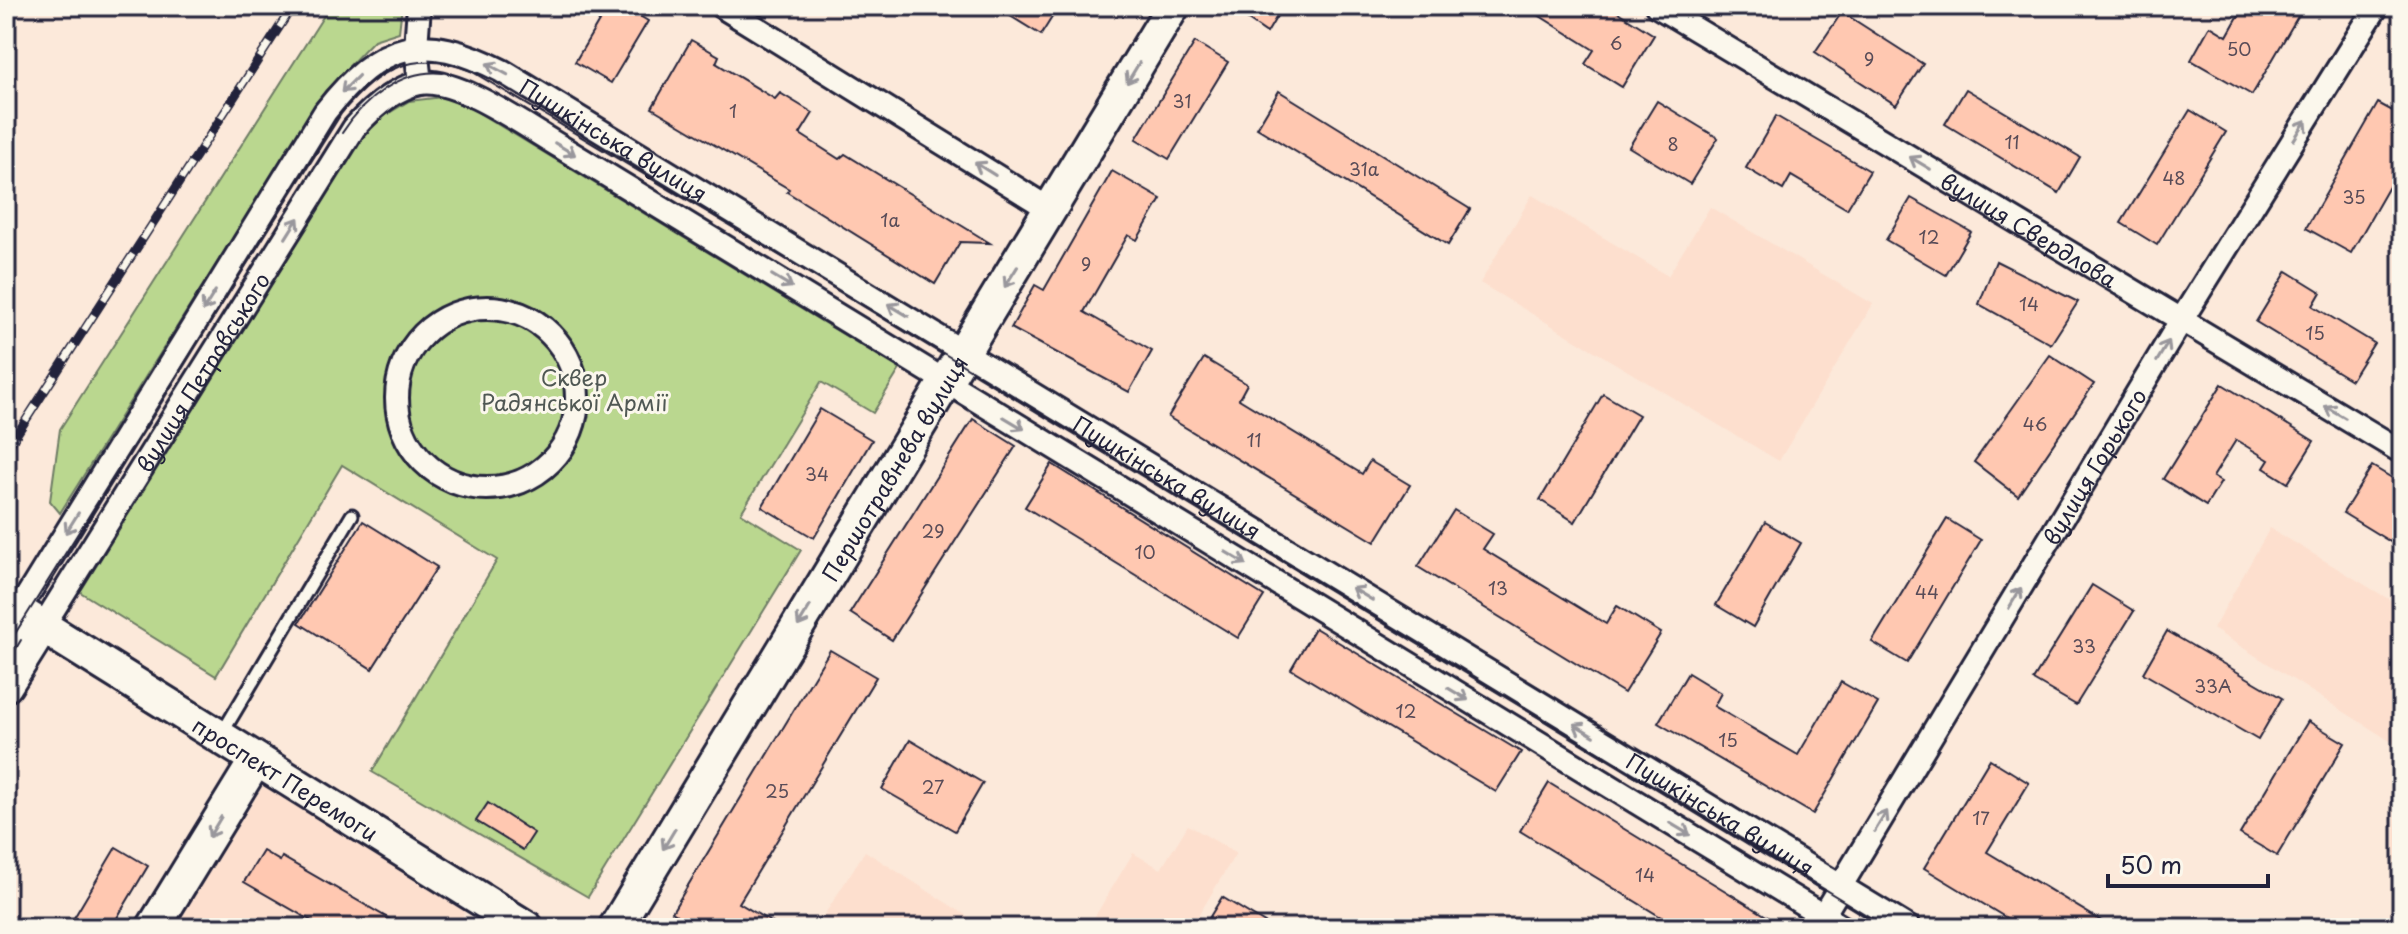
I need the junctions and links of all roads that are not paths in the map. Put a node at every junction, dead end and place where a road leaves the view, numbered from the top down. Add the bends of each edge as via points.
1 (419, 6) edge
2 (721, 6) edge
3 (1173, 6) edge
4 (1657, 6) edge
5 (2377, 6) edge
6 (416, 47) junction
7 (420, 83) junction
8 (1051, 210) junction
9 (2182, 319) junction
10 (964, 351) junction
11 (947, 382) junction
12 (2402, 452) edge
13 (504, 486) joint
14 (352, 515) dead end
15 (18, 619) edge
16 (6, 685) edge
17 (220, 738) junction
18 (256, 760) junction
19 (1841, 888) junction
20 (1819, 922) edge
21 (153, 928) edge
22 (527, 928) edge
23 (615, 928) edge
24 (1843, 928) edge
25 (1909, 928) edge

1 - 6 street
8 -> 2 street
3 -> 8 street, Першотравнева вулиця
9 -> 4 street, вулиця Свердлова
9 -> 5 street, вулиця Горького
6 - 7 street
10 -> 6 street, Пушкінська вулиця via 502,71 469,54
6 -> 15 street, вулиця Петровського via 367,67 325,112
7 -> 11 street, Пушкінська вулиця via 469,93
15 -> 7 street, вулиця Петровського via 354,128 392,94
8 -> 10 street, Першотравнева вулиця
12 -> 9 street, вулиця Свердлова
19 -> 9 street, вулиця Горького
10 - 11 street, Першотравнева вулиця
19 -> 10 street, Пушкінська вулиця
11 -> 20 street, Пушкінська вулиця
11 -> 23 street, Першотравнева вулиця
13 - 13 street via 466,485 428,466 403,431 398,412 400,373 419,338 434,324 471,309 514,312 533,321 564,351 573,370 577,392 569,436 540,470
14 - 17 lane
15 - 16 street, вулиця Петровського
15 - 17 street, проспект Перемоги
17 - 18 street, проспект Перемоги
18 -> 21 street
18 - 22 street, проспект Перемоги
19 - 20 street, вулиця Горького
19 - 25 street, Пушкінська вулиця
20 - 24 street, Пушкінська вулиця

